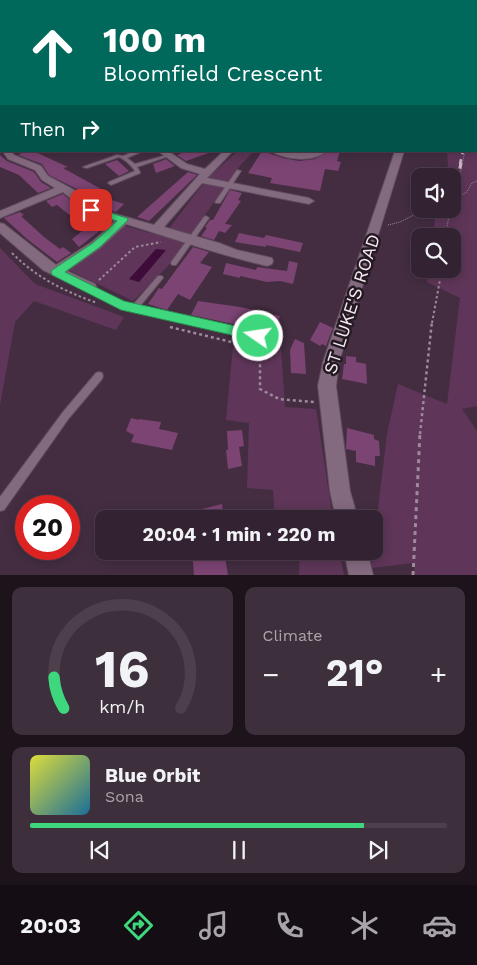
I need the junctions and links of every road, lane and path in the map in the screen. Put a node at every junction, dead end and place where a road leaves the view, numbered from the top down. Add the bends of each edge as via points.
1 (139, 152) edge
2 (228, 152) edge
3 (281, 152) edge
4 (321, 152) edge
5 (400, 152) edge
6 (465, 152) edge
7 (7, 153) edge
8 (164, 153) edge
9 (124, 158) junction
10 (135, 166) junction
11 (86, 167) dead end
12 (461, 168) edge
13 (239, 171) dead end
14 (204, 176) junction
15 (477, 181) edge
16 (111, 183) dead end
17 (229, 186) junction
18 (63, 188) junction
19 (461, 195) edge
20 (309, 201) dead end
21 (218, 202) dead end
22 (0, 215) edge
23 (411, 216) edge
24 (206, 218) dead end
25 (123, 220) junction
26 (0, 227) edge
27 (376, 228) junction
28 (156, 230) junction
29 (191, 240) junction
30 (164, 241) dead end
31 (267, 261) dead end
32 (174, 263) dead end
33 (56, 272) junction
34 (160, 278) dead end
35 (440, 278) edge
36 (93, 286) junction
37 (134, 308) junction
38 (258, 336) dead end
39 (99, 376) dead end
40 (272, 396) dead end
41 (329, 403) junction
42 (0, 506) edge
43 (345, 510) edge
44 (357, 560) edge
45 (361, 575) edge
46 (413, 575) edge

1 - 9 lane
2 - 14 street
3 - 4 street via 306,156
5 - 27 street, ST LUKE'S ROAD
6 - 12 path
7 - 18 street via 38,168 45,178
8 - 10 lane
8 - 14 street
9 - 10 lane
9 - 11 lane via 119,156
10 - 16 lane via 138,172
13 - 17 lane
14 - 17 street
14 - 28 street
15 - 19 path
17 - 20 street
17 - 21 lane
18 - 22 street
18 - 25 street via 91,210
23 - 27 path
24 - 29 lane
25 - 28 street
25 - 33 street via 96,245
26 - 33 street
27 - 41 street, ST LUKE'S ROAD via 331,362 327,386
28 - 29 street
29 - 31 street via 234,254 251,253
29 - 32 lane
30 - 36 path via 135,247
33 - 36 street
34 - 37 lane
35 - 46 path via 418,455
36 - 37 lane via 121,305
37 - 38 lane
39 - 42 lane via 66,415
40 - 41 path
41 - 43 street, ST LUKE'S ROAD
44 - 45 street

